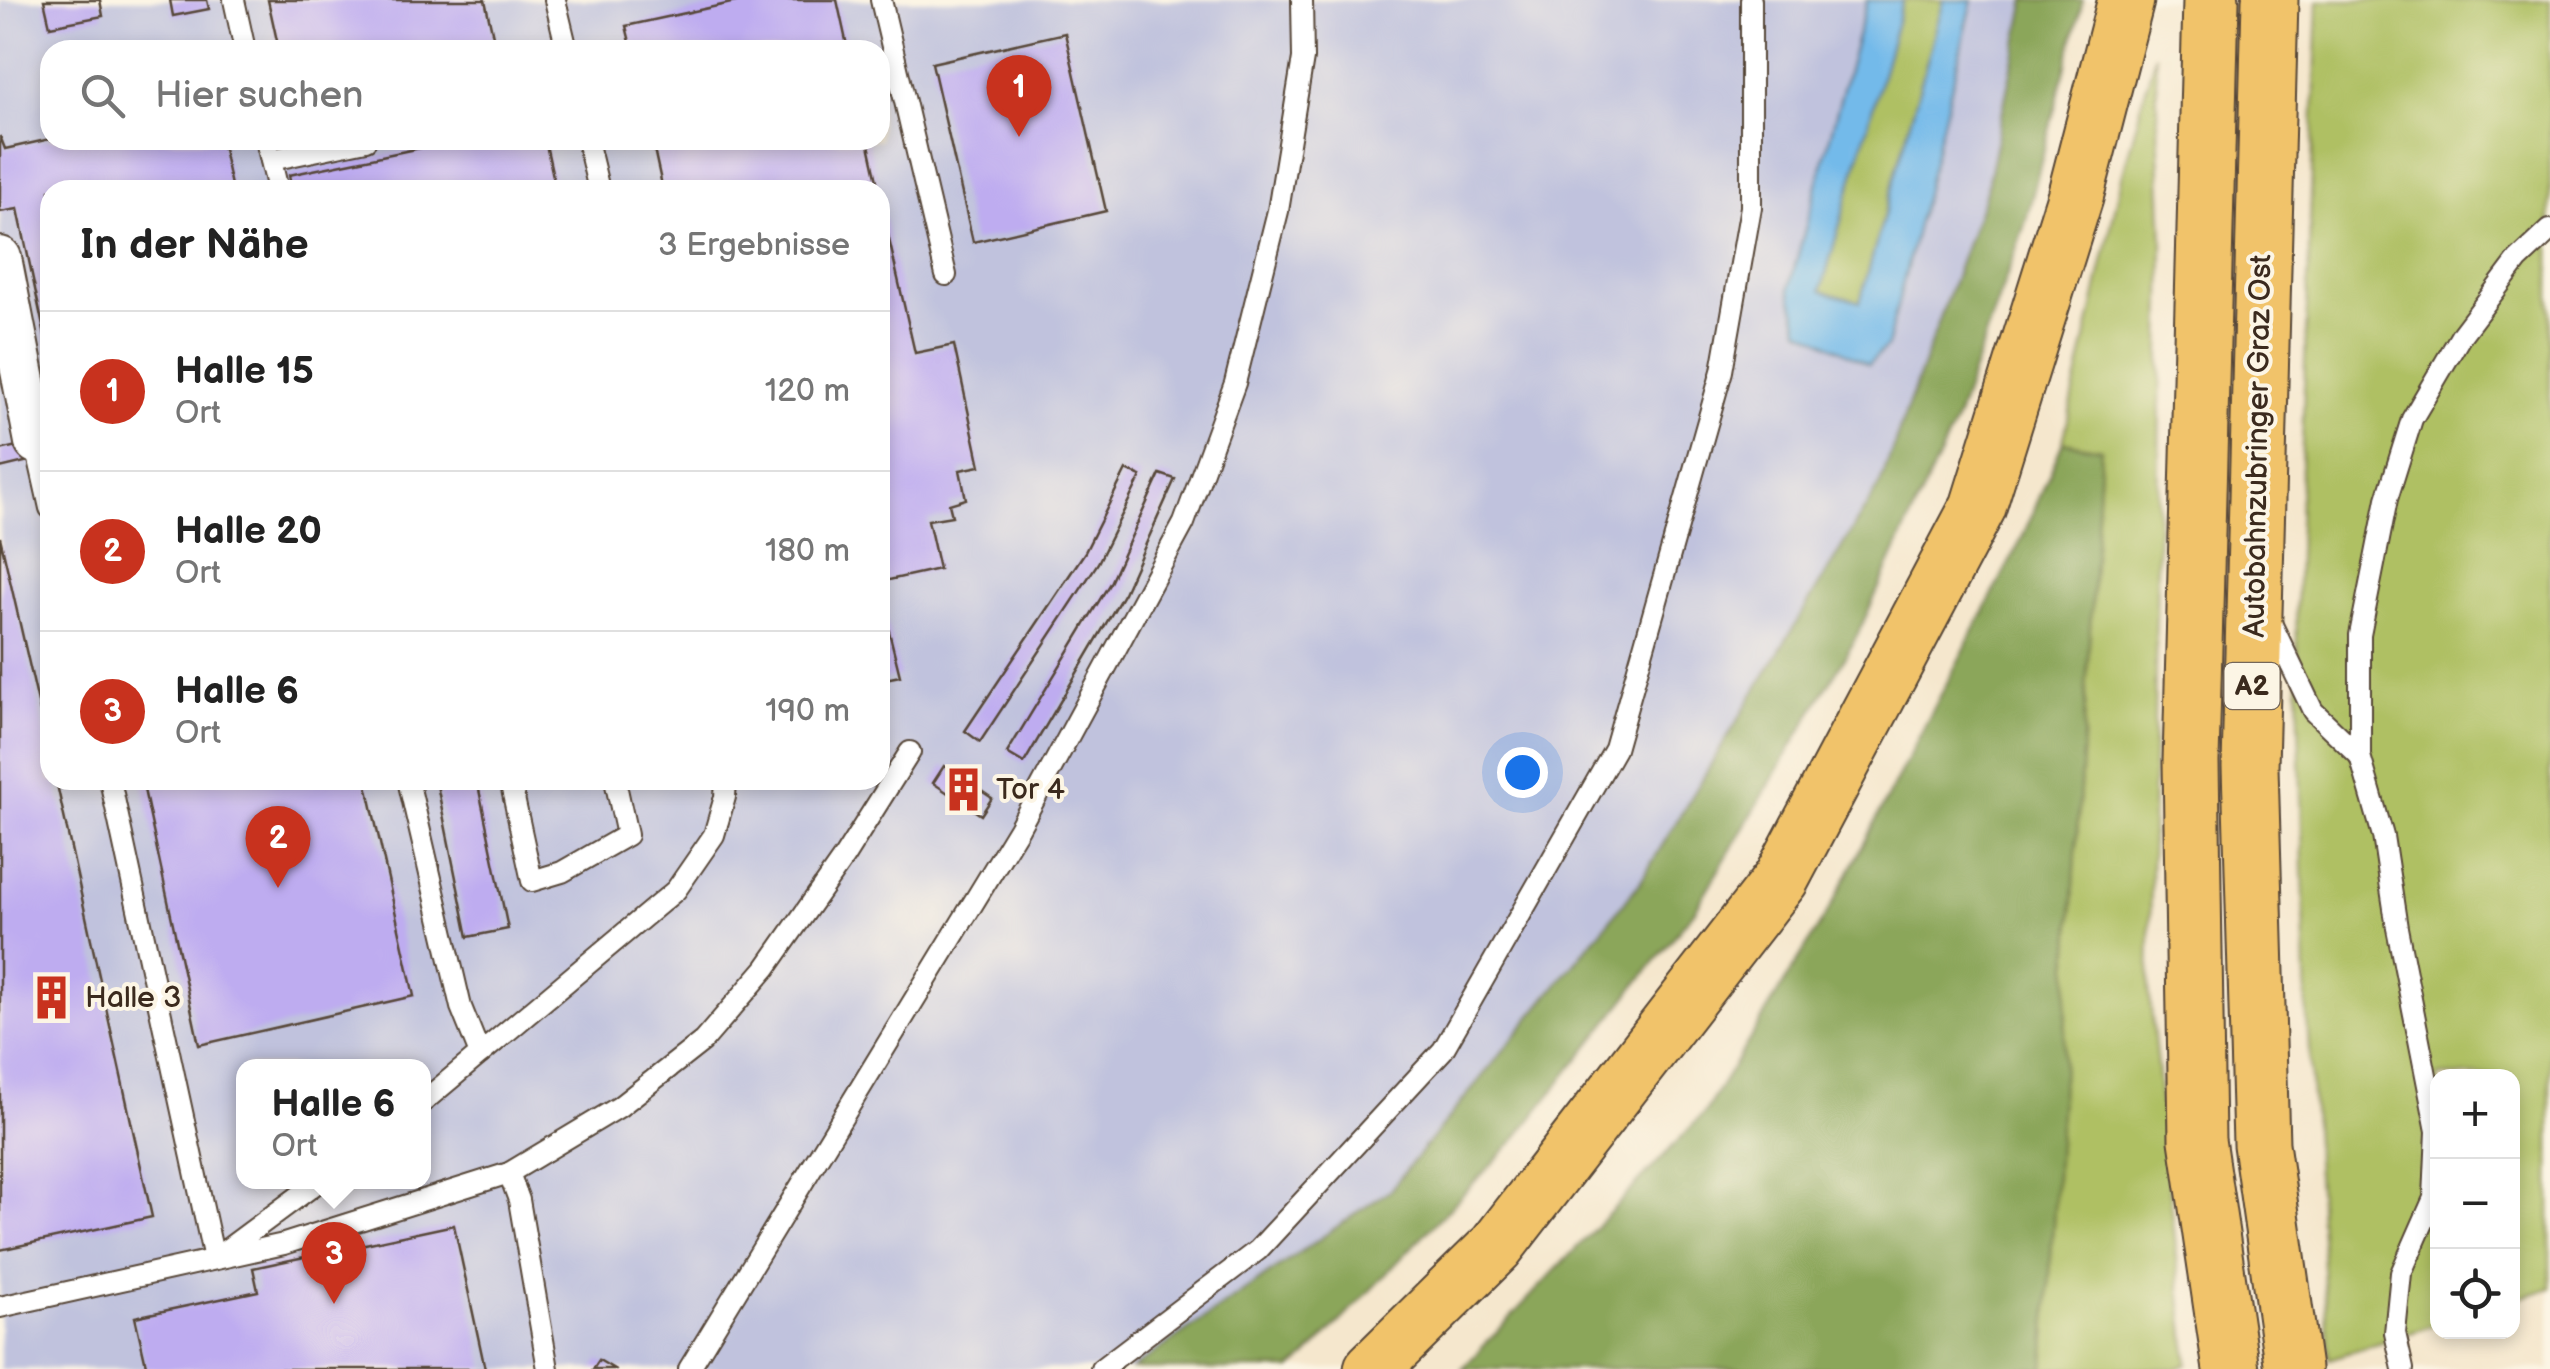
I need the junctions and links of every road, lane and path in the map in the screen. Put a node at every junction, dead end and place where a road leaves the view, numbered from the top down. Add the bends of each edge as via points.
1 (234, 0) edge
2 (556, 0) edge
3 (880, 0) edge
4 (1302, 0) edge
5 (1751, 0) edge
6 (2126, 0) edge
7 (2211, 0) edge
8 (2270, 0) edge
9 (243, 40) edge
10 (565, 40) edge
11 (890, 40) edge
12 (890, 42) edge
13 (268, 150) edge
14 (589, 150) edge
15 (276, 180) edge
16 (597, 180) edge
17 (2550, 230) edge
18 (0, 258) edge
19 (946, 275) dead end
20 (38, 450) joint
21 (40, 460) edge
22 (2256, 586) junction
23 (910, 752) dead end
24 (2360, 756) junction
25 (890, 784) edge
26 (112, 790) edge
27 (410, 790) edge
28 (512, 790) edge
29 (618, 790) edge
30 (725, 790) edge
31 (886, 790) edge
32 (480, 1054) junction
33 (431, 1095) edge
34 (509, 1173) junction
35 (309, 1189) edge
36 (214, 1260) junction
37 (0, 1307) edge
38 (548, 1369) edge
39 (690, 1369) edge
40 (1101, 1369) edge
41 (1372, 1369) edge
42 (2231, 1369) edge
43 (2294, 1369) edge
44 (2403, 1369) edge

1 - 9 lane
2 - 10 lane
3 - 11 lane
4 - 39 lane via 1303,58 1278,211 1234,383 1184,523 1018,828
5 - 40 lane via 1752,207 1722,371 1615,749 1443,1050 1258,1250
6 - 41 highway via 2075,197 1978,507 1781,878 1496,1247
7 - 42 highway, Autobahnzubringer Graz Ost / A2 via 2192,802 2197,1140
8 - 22 highway, Autobahnzubringer Graz Ost / A2
12 - 19 lane
13 - 15 lane
14 - 16 lane
17 - 24 lane via 2518,260 2462,334 2412,419 2387,500 2360,635
18 - 20 street
20 - 21 lane
22 - 24 lane via 2313,711
22 - 43 highway, Autobahnzubringer Graz Ost / A2 via 2250,767 2261,1144
23 - 25 lane
24 - 44 lane via 2383,836 2437,1131 2434,1198 2402,1272 2395,1333
26 - 36 lane
27 - 32 lane via 461,1007
28 - 29 lane via 532,880 562,872 627,836
30 - 32 lane via 714,835 676,890
31 - 34 lane via 766,968 703,1041 619,1108
32 - 33 lane
34 - 36 lane
34 - 38 lane
35 - 36 lane
36 - 37 lane

